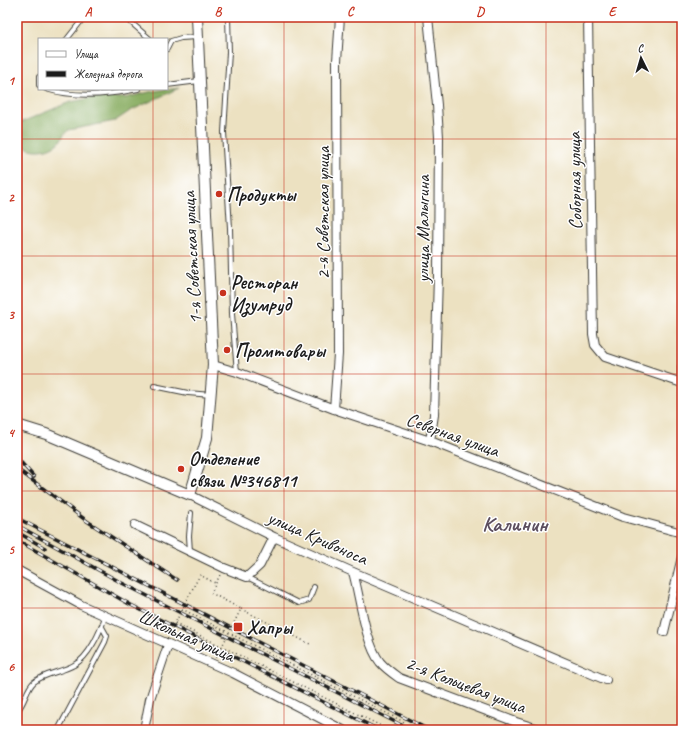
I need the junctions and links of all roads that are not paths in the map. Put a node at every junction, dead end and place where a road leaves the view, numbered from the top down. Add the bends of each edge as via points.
1 (197, 17) edge
2 (228, 17) edge
3 (340, 17) edge
4 (428, 17) edge
5 (588, 17) edge
6 (127, 19) dead end
7 (82, 20) dead end
8 (198, 37) junction
9 (68, 38) edge
10 (149, 38) edge
11 (168, 47) edge
12 (200, 81) junction
13 (168, 85) edge
14 (53, 90) edge
15 (134, 90) edge
16 (213, 365) junction
17 (682, 367) edge
18 (237, 372) junction
19 (682, 383) edge
20 (154, 386) dead end
21 (212, 396) junction
22 (334, 409) junction
23 (17, 425) edge
24 (430, 441) junction
25 (190, 495) junction
26 (191, 513) dead end
27 (135, 525) dead end
28 (682, 533) edge
29 (274, 537) junction
30 (190, 552) junction
31 (682, 557) edge
32 (17, 570) edge
33 (353, 572) junction
34 (247, 577) junction
35 (314, 587) dead end
36 (105, 617) junction
37 (102, 627) junction
38 (664, 632) dead end
39 (167, 642) junction
40 (606, 680) dead end
41 (17, 711) edge
42 (338, 729) edge
43 (58, 730) edge
44 (144, 730) edge
45 (542, 730) edge

1 - 8 street, 1-я Советская улица
2 - 18 lane via 229,52 224,132
3 - 22 street, 2-я Советская улица via 337,61 338,354
4 - 24 street, улица Малыгина via 439,137 434,415
5 - 19 street, Соборная улица via 595,345 605,357
6 - 10 lane
7 - 9 lane
8 - 11 lane via 171,41
8 - 12 street, 1-я Советская улица
12 - 13 lane
12 - 16 street, 1-я Советская улица
14 - 15 lane via 80,94 116,94
16 - 18 street, Северная улица
16 - 21 street, 1-я Советская улица
17 - 19 street
18 - 22 street, Северная улица
20 - 21 lane
21 - 25 street, 1-я Советская улица via 207,438
22 - 24 street, Северная улица
23 - 25 street, улица Кривоноса via 46,434
24 - 28 street, Северная улица via 624,517
25 - 29 street, улица Кривоноса
26 - 30 lane
27 - 30 street
29 - 33 street, улица Кривоноса
29 - 34 street via 260,565
30 - 34 street
31 - 38 street
32 - 36 street, Школьная улица
33 - 40 street, улица Кривоноса
33 - 45 street, 2-я Кольцевая улица via 370,643 380,662 388,670 399,678
34 - 35 lane via 299,603 308,600
36 - 37 lane
36 - 39 street, Школьная улица
37 - 41 lane via 82,659 75,665 32,684
37 - 43 lane via 107,636 105,642
39 - 42 street, Школьная улица via 213,663
39 - 44 street via 150,699

